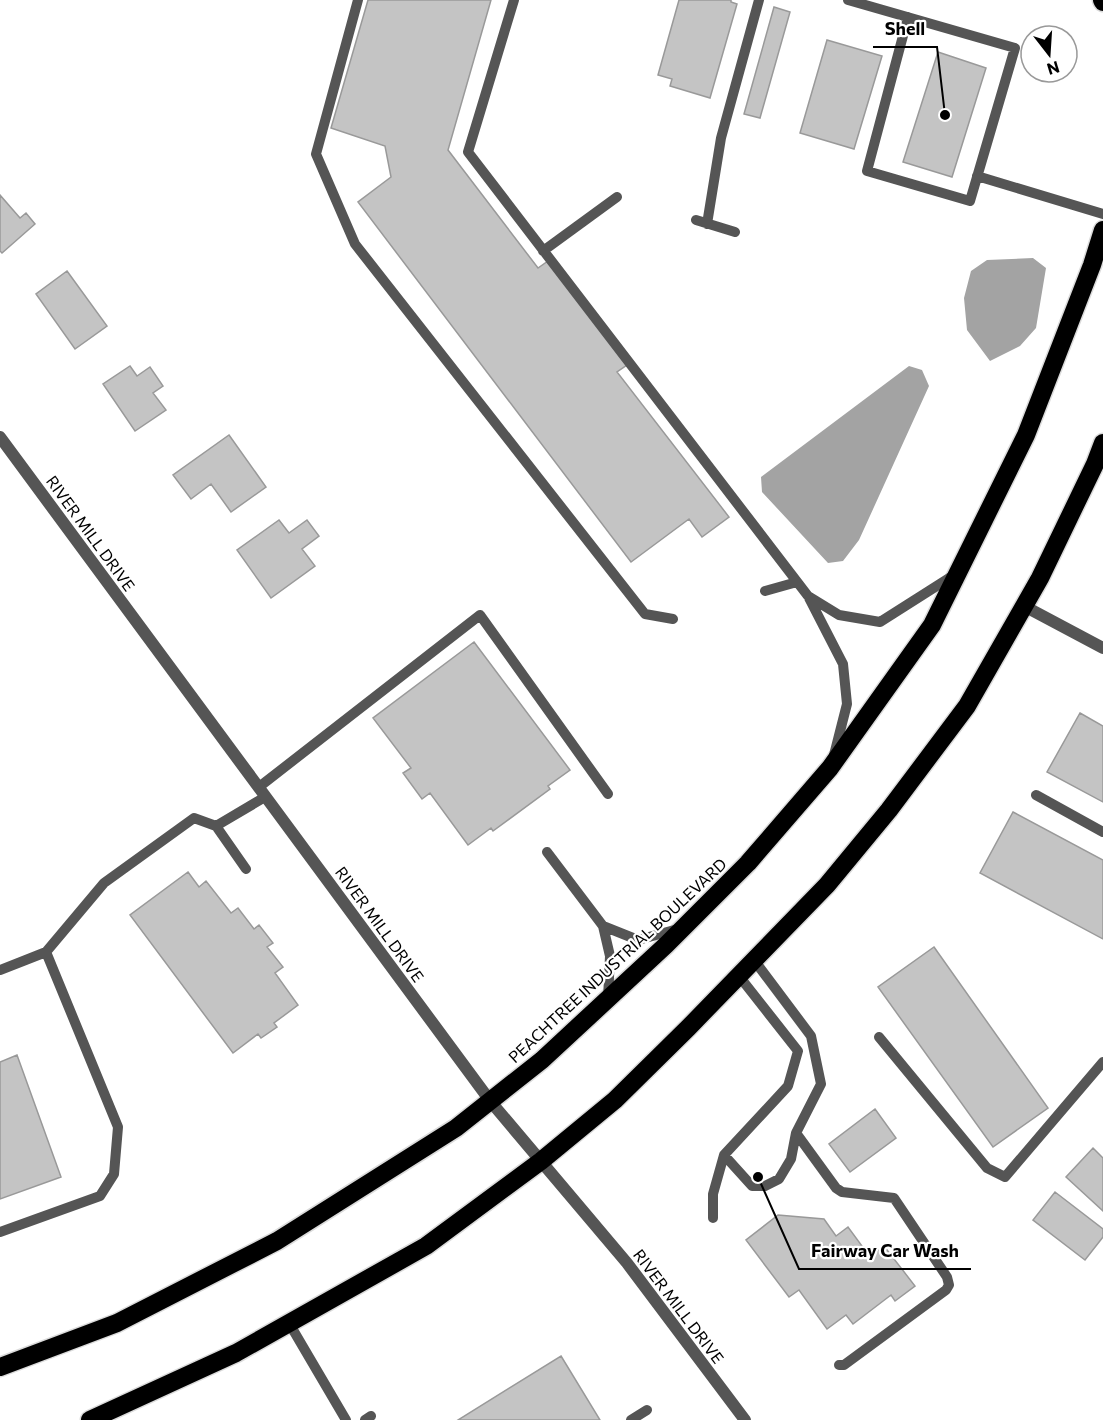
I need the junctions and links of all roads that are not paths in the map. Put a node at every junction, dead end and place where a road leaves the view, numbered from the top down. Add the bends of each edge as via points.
1 (358, 0) edge
2 (514, 0) edge
3 (759, 0) edge
4 (848, 0) edge
5 (908, 17) junction
6 (977, 176) junction
7 (617, 197) dead end
8 (1103, 214) edge
9 (696, 220) dead end
10 (707, 224) junction
11 (1103, 231) edge
12 (735, 232) dead end
13 (543, 251) junction
14 (0, 437) edge
15 (1103, 442) edge
16 (957, 573) junction
17 (796, 582) junction
18 (765, 591) dead end
19 (808, 596) junction
20 (1024, 606) junction
21 (673, 619) dead end
22 (1103, 648) edge
23 (830, 768) junction
24 (262, 792) junction
25 (608, 794) dead end
26 (1036, 795) dead end
27 (216, 826) junction
28 (1103, 832) edge
29 (547, 852) dead end
30 (246, 869) dead end
31 (603, 926) junction
32 (684, 927) junction
33 (46, 952) junction
34 (754, 960) junction
35 (0, 970) edge
36 (739, 976) junction
37 (608, 999) junction
38 (879, 1037) dead end
39 (1103, 1062) edge
40 (491, 1102) junction
41 (796, 1133) junction
42 (724, 1155) junction
43 (541, 1161) junction
44 (713, 1218) dead end
45 (0, 1232) edge
46 (289, 1323) junction
47 (841, 1365) dead end
48 (0, 1367) edge
49 (646, 1410) dead end
50 (90, 1420) edge
51 (346, 1420) edge
52 (631, 1420) edge
53 (745, 1420) edge

1 - 21 lane via 316,154 355,244 645,614
2 - 13 lane via 468,152
3 - 10 lane via 721,138
4 - 5 lane
5 - 6 lane via 1015,48
5 - 6 lane via 867,171 970,201
6 - 8 lane
7 - 13 lane
9 - 10 lane
10 - 12 lane
11 - 16 highway, PEACHTREE INDUSTRIAL BOULEVARD via 1026,435
13 - 17 lane
14 - 24 street, RIVER MILL DRIVE
15 - 20 highway
16 - 19 lane via 880,622 839,615
16 - 23 highway, PEACHTREE INDUSTRIAL BOULEVARD via 932,625
17 - 18 lane
17 - 19 lane
19 - 23 lane via 843,664 847,704
20 - 22 street
20 - 34 highway via 967,706 889,810 826,885
23 - 32 highway, PEACHTREE INDUSTRIAL BOULEVARD via 748,863
24 - 25 lane via 480,615
24 - 27 lane
24 - 40 street, RIVER MILL DRIVE
26 - 28 lane
27 - 30 lane
27 - 33 lane via 194,818 104,884
29 - 31 lane
31 - 32 lane via 638,940
31 - 37 lane via 610,956
32 - 37 highway, PEACHTREE INDUSTRIAL BOULEVARD
33 - 35 lane
33 - 45 lane via 118,1126 114,1174 100,1196
34 - 36 highway
34 - 41 lane via 811,1036 821,1084
36 - 42 lane via 798,1051 788,1086
36 - 43 highway via 615,1100
37 - 40 highway, PEACHTREE INDUSTRIAL BOULEVARD
38 - 39 lane via 987,1168 1005,1177
40 - 43 street, RIVER MILL DRIVE
40 - 48 highway, PEACHTREE INDUSTRIAL BOULEVARD via 277,1241 117,1323
41 - 42 lane via 791,1159 779,1179 765,1186 752,1186
41 - 47 lane via 842,1192 894,1198 949,1285
42 - 44 lane via 713,1194
43 - 46 highway via 426,1246
43 - 53 street, RIVER MILL DRIVE via 627,1263
46 - 50 highway via 236,1353
46 - 51 lane
49 - 52 lane

